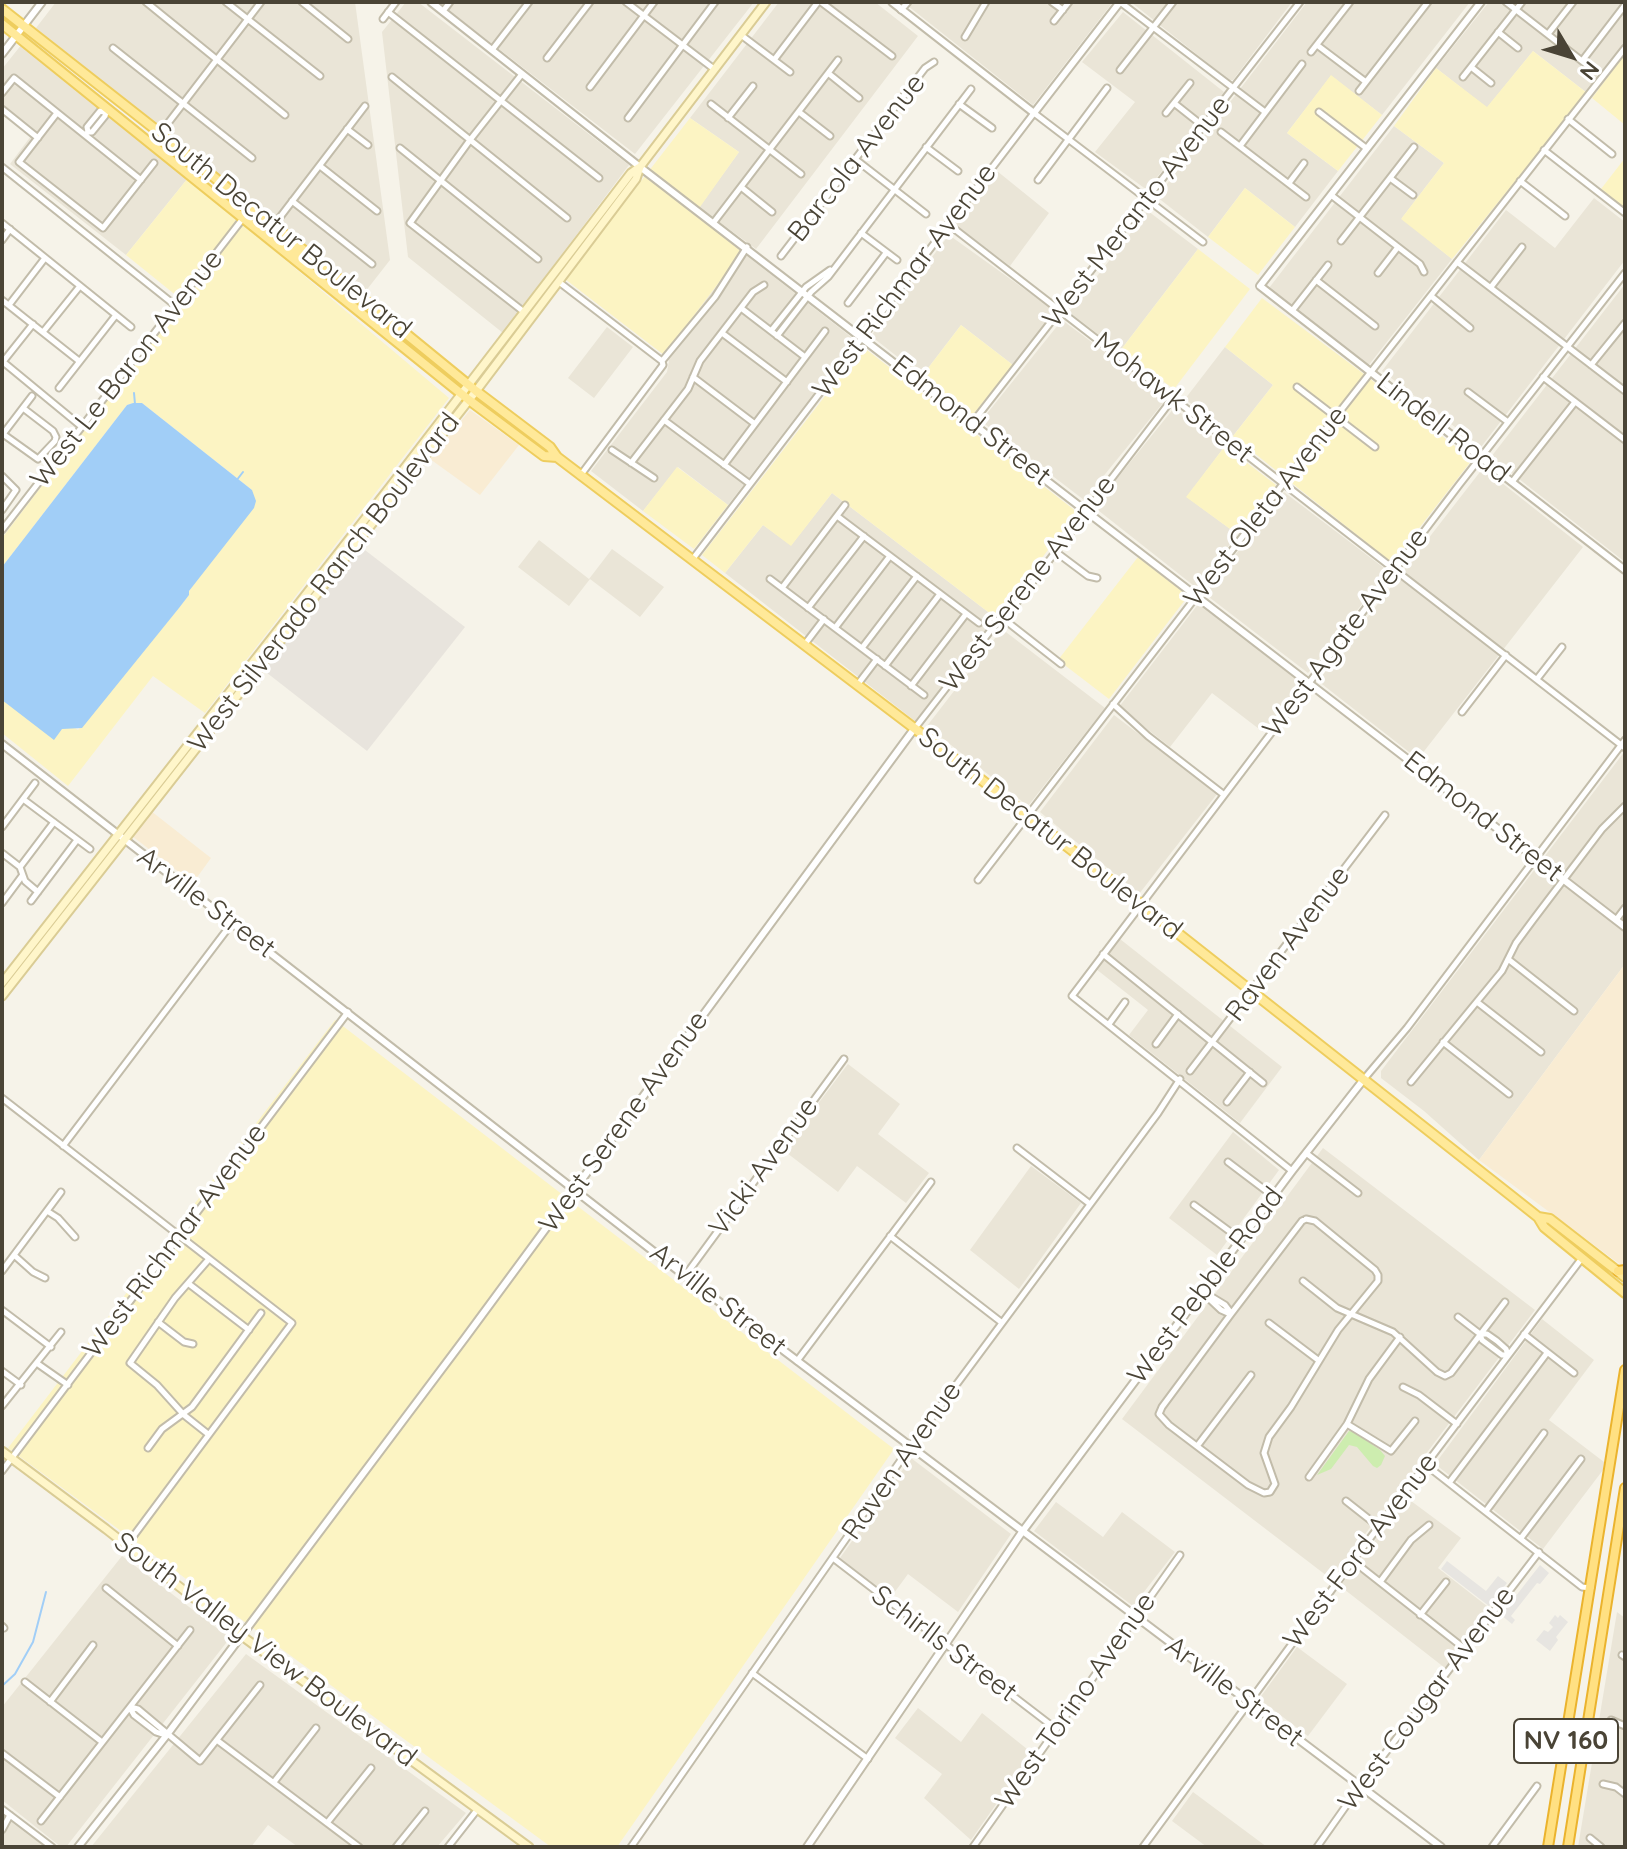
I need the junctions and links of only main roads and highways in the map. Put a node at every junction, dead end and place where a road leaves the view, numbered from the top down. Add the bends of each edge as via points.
1 (766, 2) edge
2 (2, 9) edge
3 (2, 24) edge
4 (115, 97) junction
5 (106, 110) junction
6 (640, 167) junction
7 (275, 243) junction
8 (318, 262) junction
9 (473, 388) junction
10 (465, 397) junction
11 (557, 457) junction
12 (120, 837) junction
13 (2, 983) edge
14 (2, 996) edge
15 (1538, 1217) junction
16 (1623, 1272) edge
17 (1625, 1293) edge
18 (1625, 1370) edge
19 (2, 1451) edge
20 (1625, 1488) edge
21 (529, 1847) edge
22 (1548, 1847) edge
23 (1568, 1847) edge

1 - 6 main road, West Silverado Ranch Boulevard
2 - 4 main road, South Decatur Boulevard
3 - 5 main road, South Decatur Boulevard
4 - 5 main road
4 - 8 main road, South Decatur Boulevard
5 - 7 main road, South Decatur Boulevard
6 - 9 main road, West Silverado Ranch Boulevard via 559,282
6 - 9 main road, West Silverado Ranch Boulevard via 524,312
7 - 8 main road
7 - 10 main road, South Decatur Boulevard
8 - 9 main road, South Decatur Boulevard
9 - 10 main road, West Silverado Ranch Boulevard
9 - 11 main road, South Decatur Boulevard
10 - 11 main road, South Decatur Boulevard via 544,456
10 - 12 main road, West Silverado Ranch Boulevard
11 - 15 main road, South Decatur Boulevard via 1028,816
12 - 13 main road, West Silverado Ranch Boulevard
12 - 14 main road, West Silverado Ranch Boulevard
15 - 16 main road, South Decatur Boulevard via 1550,1219
15 - 17 main road, South Decatur Boulevard
18 - 22 highway, NV 160
19 - 21 main road, South Valley View Boulevard
20 - 23 highway, NV 160

